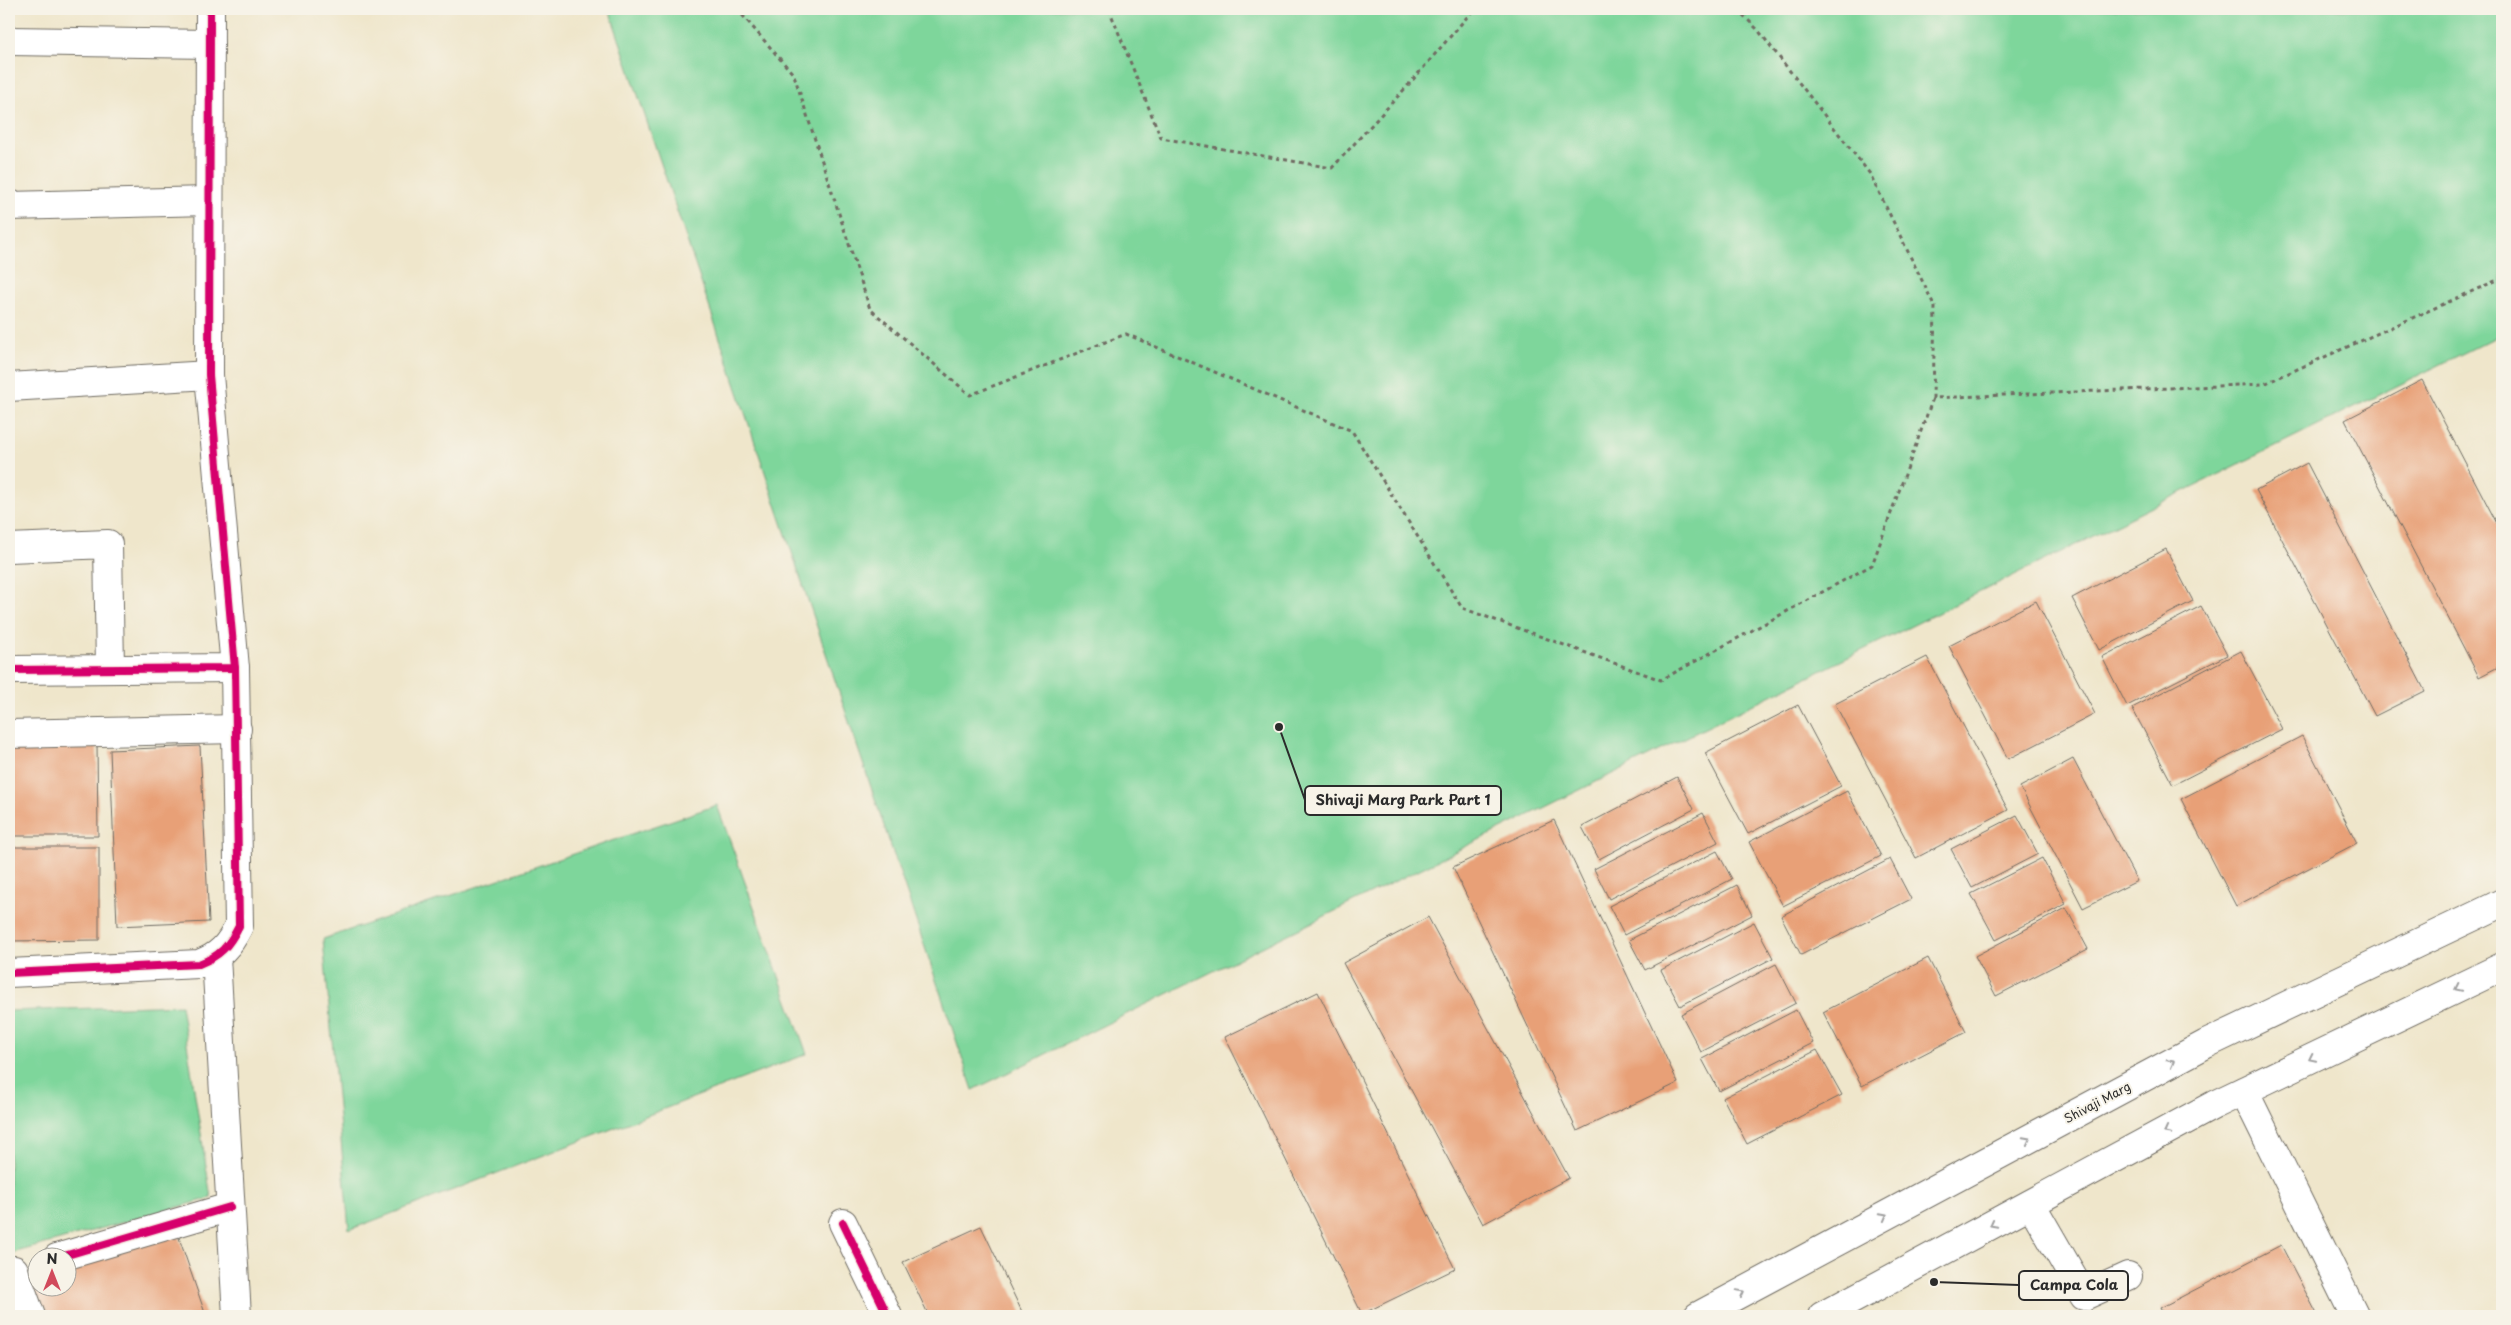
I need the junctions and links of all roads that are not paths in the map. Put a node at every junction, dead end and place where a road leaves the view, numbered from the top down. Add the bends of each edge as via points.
1 (210, 9) edge
2 (9, 41) edge
3 (210, 44) junction
4 (208, 201) junction
5 (9, 206) edge
6 (209, 375) junction
7 (9, 387) edge
8 (9, 548) edge
9 (235, 668) junction
10 (9, 670) edge
11 (110, 670) junction
12 (237, 728) junction
13 (9, 734) edge
14 (2502, 903) edge
15 (216, 957) junction
16 (2502, 967) edge
17 (9, 973) edge
18 (2244, 1091) junction
19 (2031, 1204) junction
20 (230, 1207) junction
21 (843, 1223) dead end
22 (78, 1252) edge
23 (20, 1268) edge
24 (2128, 1276) dead end
25 (31, 1316) edge
26 (236, 1316) edge
27 (888, 1316) edge
28 (1698, 1316) edge
29 (1822, 1316) edge
30 (2355, 1316) edge

1 - 3 street
2 - 3 street
3 - 4 street
4 - 5 street
4 - 6 street
6 - 7 street
6 - 9 street
8 - 11 street via 108,544
9 - 11 street
9 - 12 street
10 - 11 street
12 - 13 street
12 - 15 street via 239,926 229,945
28 -> 14 street, Shivaji Marg via 2206,1044
15 - 17 street via 199,964
15 - 20 street
16 -> 18 street
18 -> 19 street
18 - 30 street
19 - 24 street via 2084,1296
19 -> 29 street
20 - 22 street
20 - 26 street
21 - 27 street
23 - 25 street

